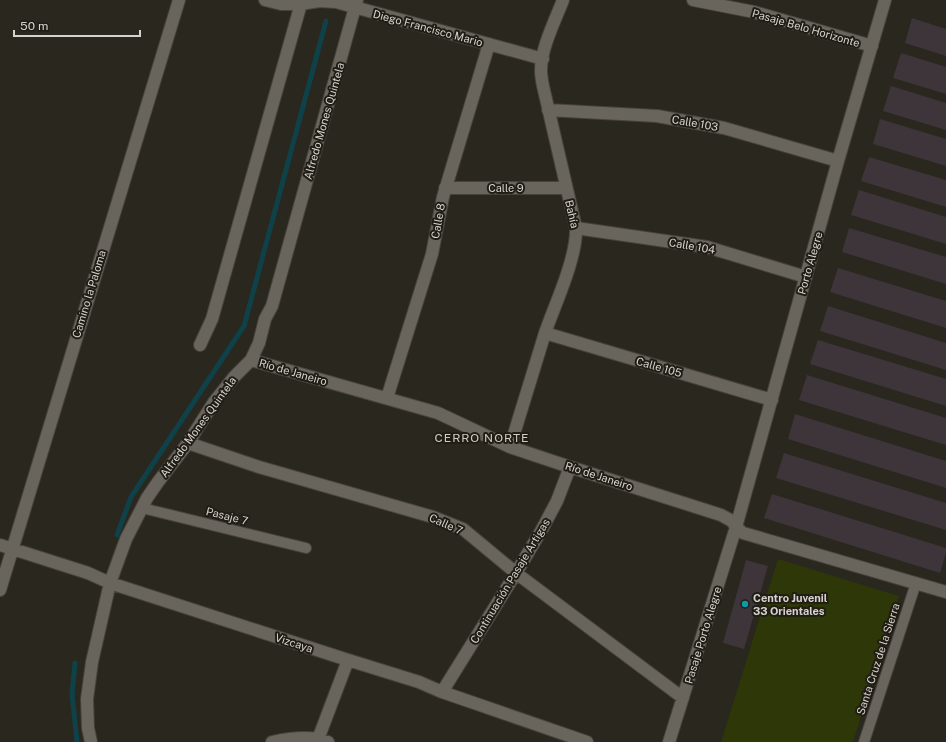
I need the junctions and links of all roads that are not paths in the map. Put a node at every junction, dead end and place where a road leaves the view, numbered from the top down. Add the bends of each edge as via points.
1 (179, 0) edge
2 (265, 0) edge
3 (562, 0) edge
4 (693, 0) edge
5 (885, 0) edge
6 (301, 2) edge
7 (356, 4) edge
8 (489, 44) junction
9 (872, 46) junction
10 (543, 59) junction
11 (548, 110) junction
12 (838, 161) junction
13 (445, 188) junction
14 (566, 188) junction
15 (576, 228) junction
16 (806, 277) junction
17 (545, 333) junction
18 (200, 345) dead end
19 (251, 360) junction
20 (387, 398) junction
21 (772, 400) junction
22 (188, 444) junction
23 (510, 447) junction
24 (570, 467) junction
25 (142, 508) junction
26 (736, 527) junction
27 (6, 547) edge
28 (306, 548) dead end
29 (516, 573) junction
30 (110, 583) junction
31 (916, 583) junction
32 (0, 590) edge
33 (946, 592) edge
34 (348, 660) junction
35 (442, 692) junction
36 (683, 698) junction
37 (321, 741) edge
38 (91, 742) edge
39 (272, 742) edge
40 (587, 742) edge
41 (669, 742) edge
42 (864, 742) edge

1 - 27 street, Camino la Paloma
2 - 6 street, Diego Francisco Mario via 281,4
3 - 10 street, Bahía
4 - 9 street, Pasaje Belo Horizonte via 754,12
5 - 9 street, Porto Alegre
6 - 7 street, Diego Francisco Mario
6 - 18 street via 212,319
7 - 8 street, Diego Francisco Mario
7 - 19 street, Alfredo Mones Quintela via 272,306
8 - 10 street, Diego Francisco Mario
8 - 13 street, Calle 8
9 - 12 street, Porto Alegre
10 - 11 street, Bahía via 541,70
11 - 12 street, Calle 103 via 657,116 724,128
11 - 14 street, Bahía
12 - 16 street, Porto Alegre
13 - 14 street, Calle 9
13 - 20 street, Calle 8 via 432,254
14 - 15 street, Bahía
15 - 16 street, Calle 104 via 707,247
15 - 17 street, Bahía via 569,266
16 - 21 street, Porto Alegre
17 - 21 street, Calle 105
17 - 23 street, Bahía
19 - 20 street, Río de Janeiro
19 - 22 street, Alfredo Mones Quintela via 214,402
20 - 23 street, Río de Janeiro via 438,413
21 - 26 street, Porto Alegre
22 - 25 street, Alfredo Mones Quintela via 158,482
22 - 29 street, Calle 7 via 433,517 463,529
23 - 24 street, Río de Janeiro
24 - 26 street, Río de Janeiro via 721,515 732,521
24 - 29 street, Continuación Pasaje Artigas via 554,507
25 - 28 lane, Pasaje 7
25 - 30 street, Alfredo Mones Quintela via 126,539
26 - 31 street, Río de Janeiro via 752,536
26 - 36 street, Pasaje Porto Alegre
27 - 30 street, Vizcaya via 88,573
27 - 32 street, Camino la Paloma
29 - 35 street, Continuación Pasaje Artigas
29 - 36 street, Calle 7
30 - 34 street, Vizcaya
30 - 38 street, Alfredo Mones Quintela via 92,662 87,698
31 - 33 street, Río de Janeiro
31 - 42 lane, Santa Cruz de la Sierra
34 - 35 street, Vizcaya via 420,682
34 - 37 street
35 - 40 street, Vizcaya
36 - 41 street, Pasaje Porto Alegre
37 - 39 street via 287,739

